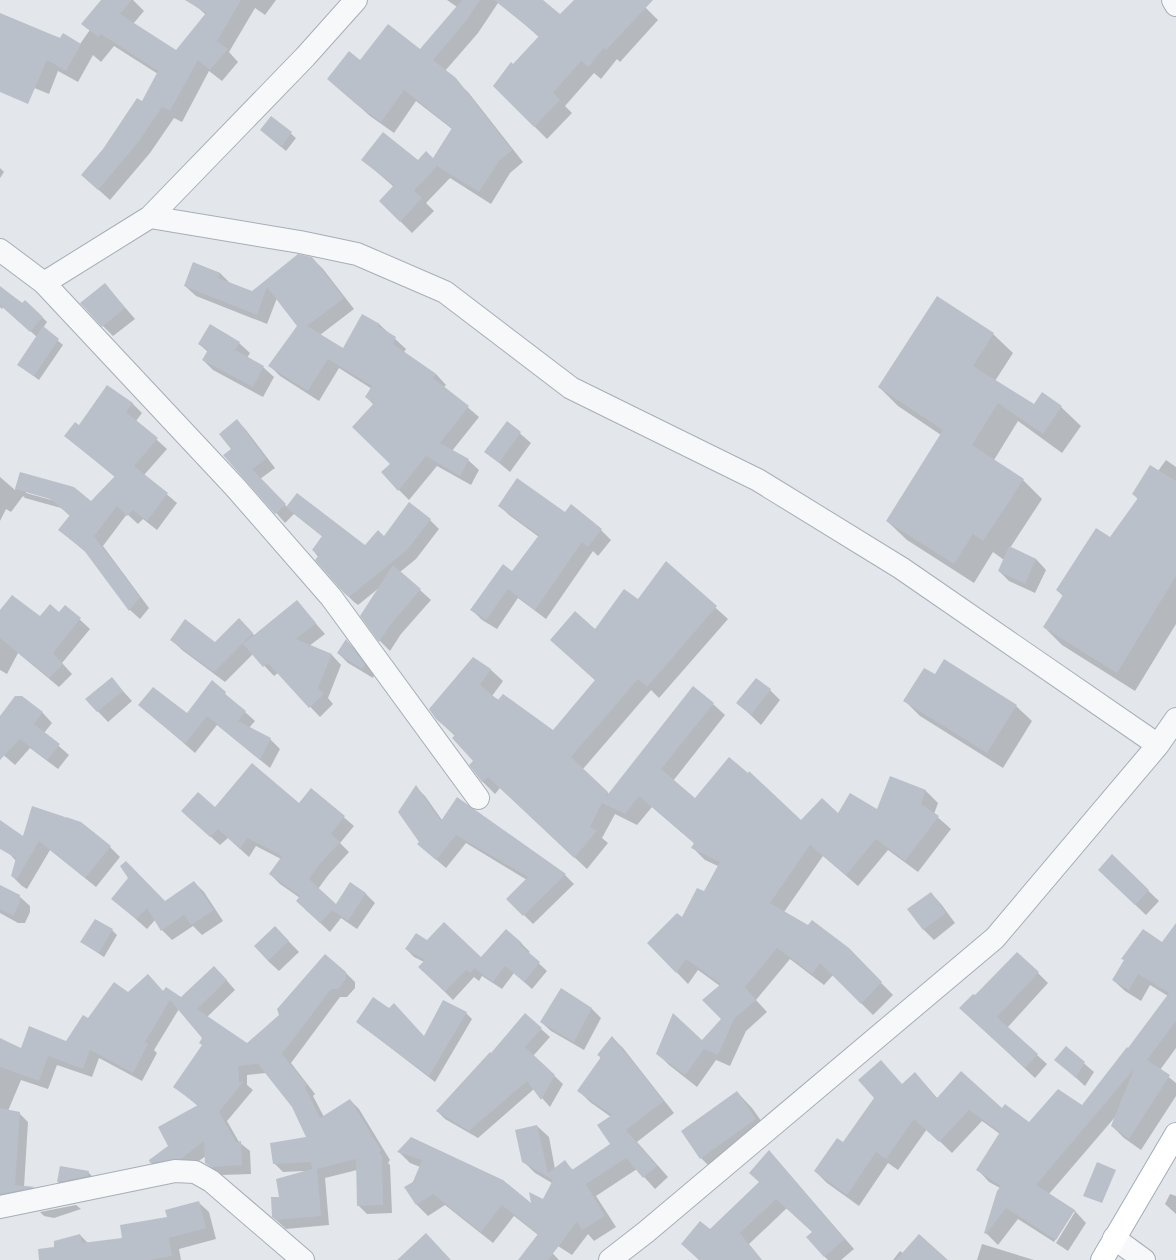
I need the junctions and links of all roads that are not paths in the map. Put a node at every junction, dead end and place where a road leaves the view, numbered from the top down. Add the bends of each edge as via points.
1 (356, 0) edge
2 (1173, 0) edge
3 (1176, 5) edge
4 (150, 216) junction
5 (0, 250) edge
6 (44, 283) junction
7 (1176, 719) edge
8 (1158, 745) junction
9 (478, 798) dead end
10 (1176, 1134) edge
11 (0, 1207) edge
12 (1114, 1238) junction
13 (303, 1260) edge
14 (610, 1260) edge
15 (1102, 1260) edge
16 (1144, 1260) edge

1 - 4 street via 305,57
2 - 3 street
4 - 6 street
4 - 8 street via 357,254 445,292 571,388 758,480 901,568
5 - 6 street
6 - 9 street via 235,487 331,597
7 - 8 street
8 - 14 street via 995,938
10 - 12 main road
11 - 13 street via 175,1171 196,1172 211,1181
12 - 15 main road
12 - 16 street

